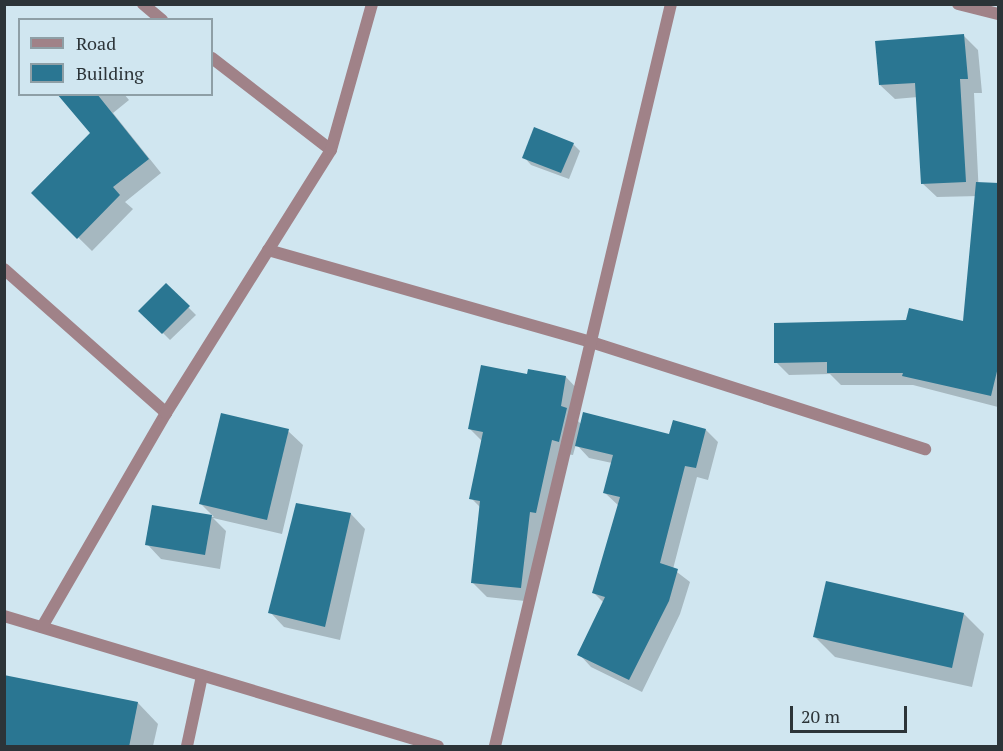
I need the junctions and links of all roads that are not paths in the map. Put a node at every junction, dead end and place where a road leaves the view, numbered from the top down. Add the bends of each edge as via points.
1 (143, 4) edge
2 (372, 4) edge
3 (671, 4) edge
4 (958, 4) edge
5 (999, 14) edge
6 (160, 18) edge
7 (213, 59) edge
8 (331, 150) junction
9 (268, 250) junction
10 (4, 269) edge
11 (591, 342) junction
12 (166, 413) junction
13 (926, 450) dead end
14 (4, 616) edge
15 (42, 627) junction
16 (202, 676) junction
17 (187, 747) edge
18 (438, 747) edge
19 (495, 747) edge

1 - 6 street
2 - 8 street
3 - 11 street
4 - 5 street
7 - 8 street
8 - 9 street
9 - 11 street
9 - 12 street
10 - 12 street
11 - 13 street
11 - 19 street
12 - 15 street
14 - 15 street
15 - 16 street
16 - 17 street
16 - 18 street

